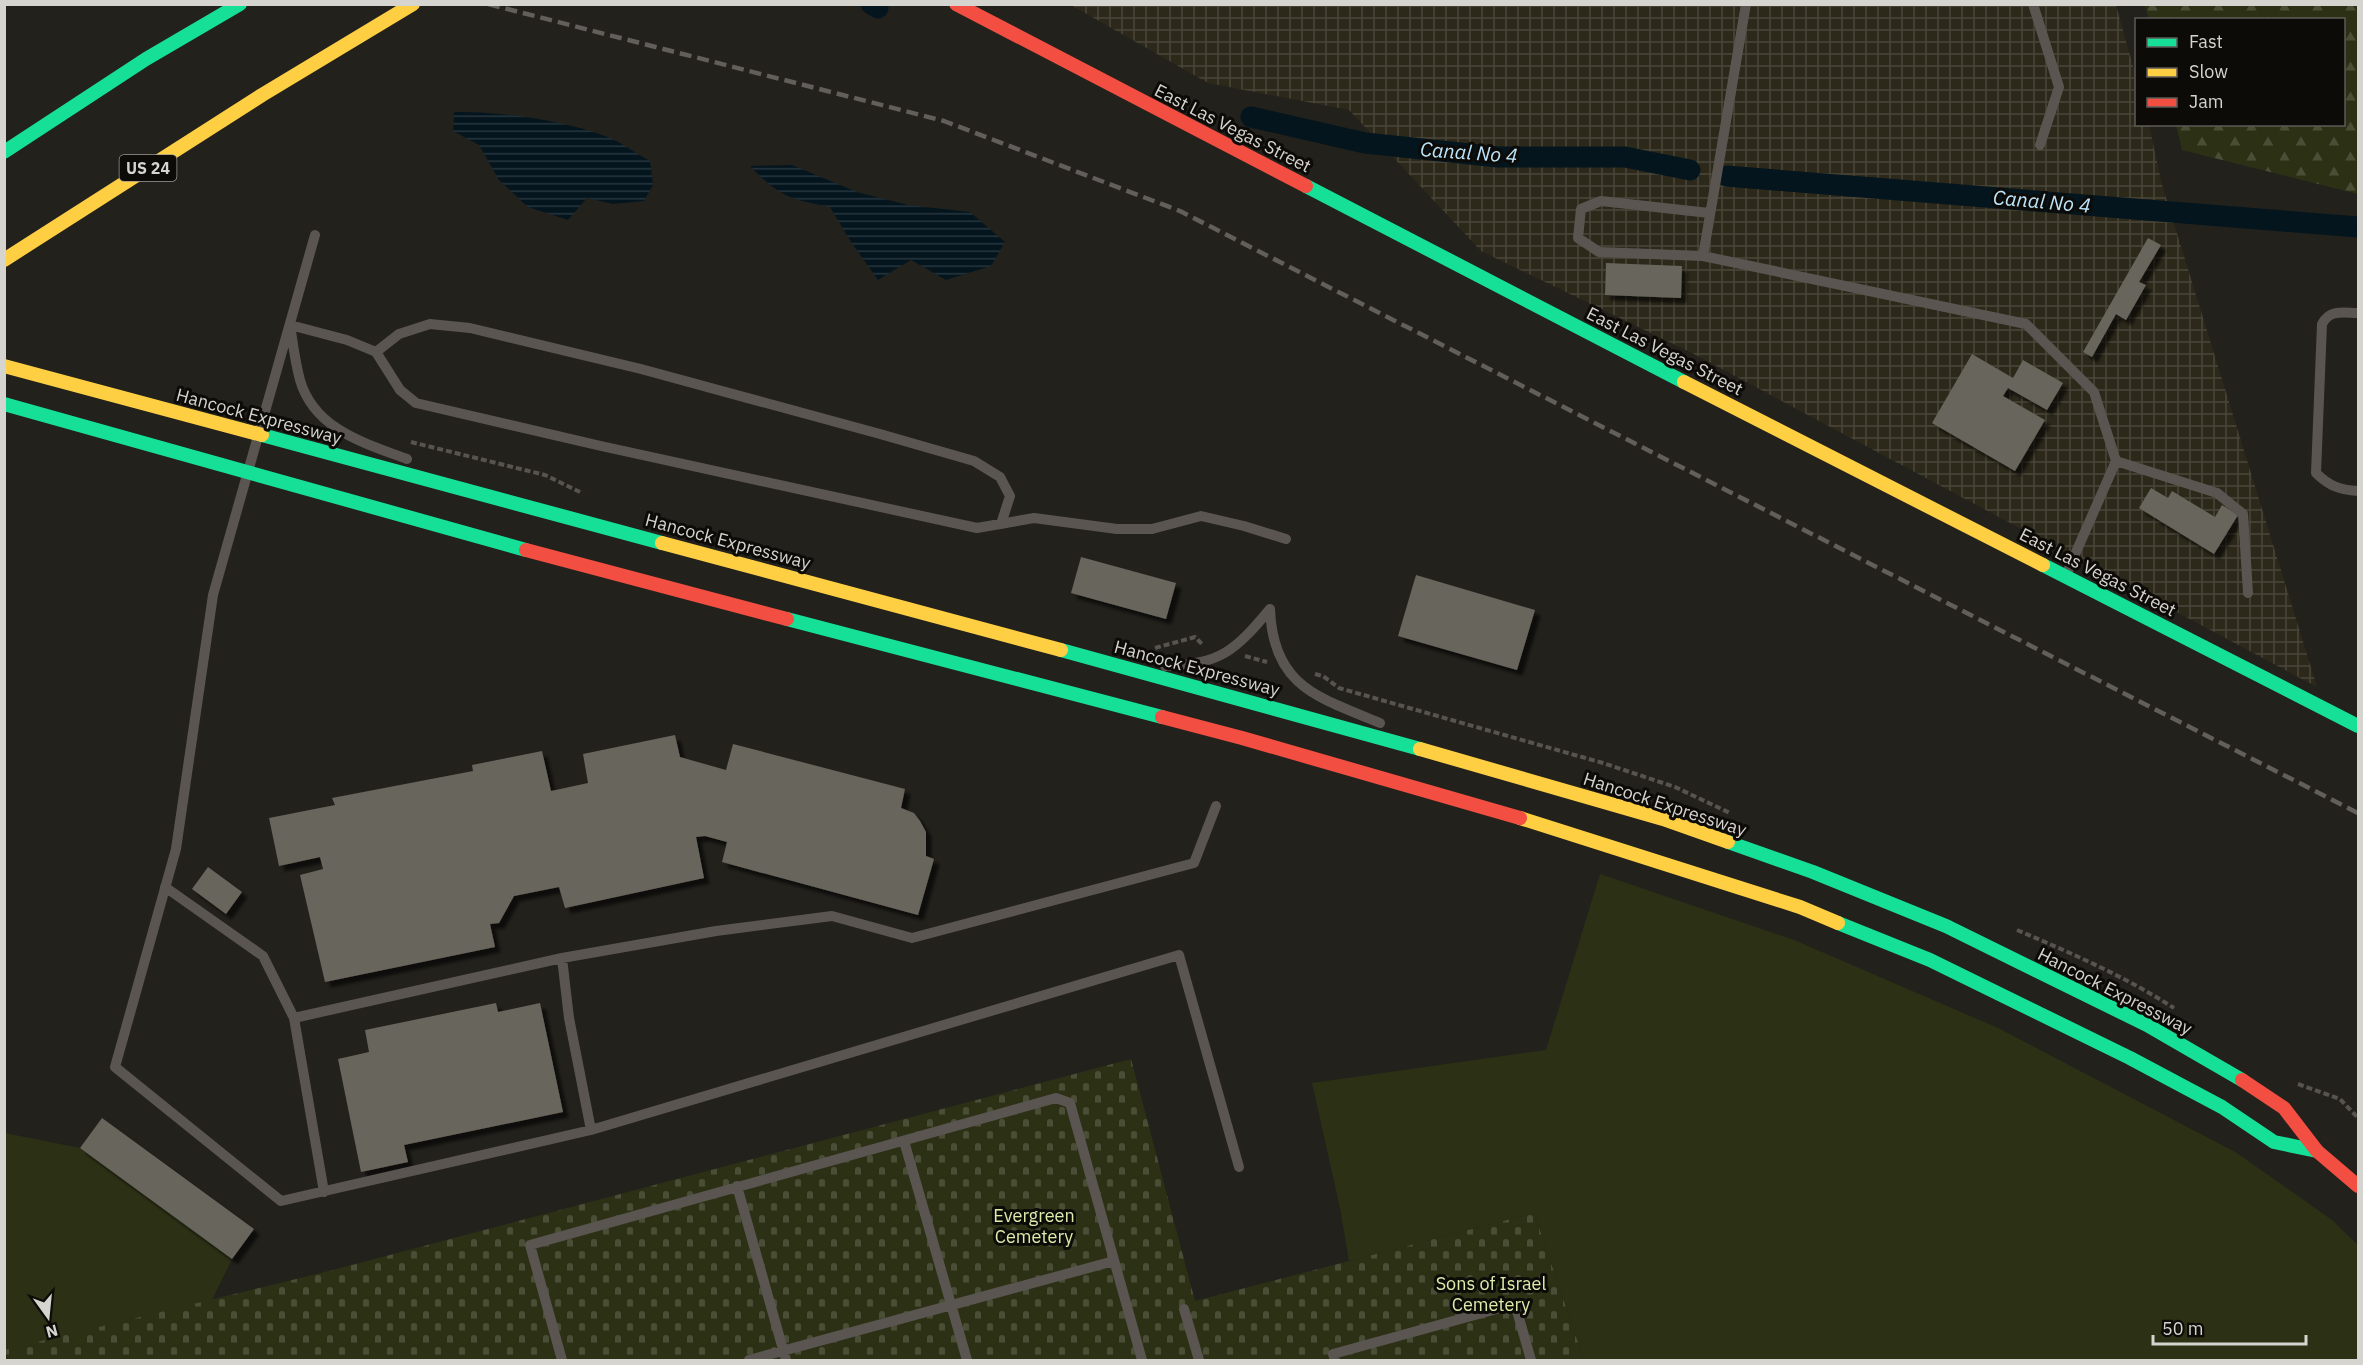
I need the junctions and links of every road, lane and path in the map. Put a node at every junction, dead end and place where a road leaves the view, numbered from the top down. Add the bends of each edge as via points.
1 (240, 4) edge
2 (413, 4) edge
3 (956, 4) edge
4 (1746, 4) edge
5 (2033, 4) edge
6 (2040, 146) dead end
7 (4, 152) edge
8 (1709, 213) junction
9 (315, 235) dead end
10 (1703, 256) junction
11 (4, 260) edge
12 (2358, 313) edge
13 (290, 325) junction
14 (375, 352) junction
15 (4, 366) edge
16 (4, 404) edge
17 (259, 435) junction
18 (2116, 461) junction
19 (249, 471) junction
20 (2358, 491) edge
21 (531, 507) junction
22 (1000, 524) junction
23 (1286, 539) dead end
24 (2066, 576) junction
25 (2248, 593) dead end
26 (1105, 662) junction
27 (2358, 726) edge
28 (1388, 727) dead end
29 (1399, 731) dead end
30 (1485, 768) junction
31 (1216, 806) dead end
32 (165, 887) junction
33 (562, 958) junction
34 (294, 1018) junction
35 (591, 1130) junction
36 (904, 1141) junction
37 (2317, 1151) junction
38 (1239, 1167) dead end
39 (737, 1186) junction
40 (2358, 1186) edge
41 (324, 1192) junction
42 (1114, 1261) junction
43 (951, 1305) junction
44 (1185, 1309) dead end
45 (785, 1356) edge
46 (562, 1360) edge
47 (749, 1360) edge
48 (967, 1360) edge
49 (1142, 1360) edge
50 (1199, 1360) edge
51 (1335, 1360) edge
52 (1531, 1360) edge

1 - 7 main road via 146,59
2 - 11 main road, US 24
3 - 24 main road, East Las Vegas Street
4 - 8 lane
5 - 6 lane via 2059,87
8 - 10 lane
8 - 10 lane via 1601,201 1581,210 1578,238 1599,252
9 - 13 lane
10 - 18 lane via 2026,324 2094,392
12 - 20 lane via 2333,312 2322,324 2316,473 2342,490
13 - 14 lane
13 - 17 lane
13 - 21 lane via 301,382 326,422 367,444
14 - 22 lane via 400,390 416,403 977,528
14 - 22 lane via 399,333 430,324 470,328 641,369 869,431 974,461 1000,477 1010,496
15 - 17 main road, Hancock Expressway
16 - 19 main road, Hancock Expressway
17 - 19 lane
17 - 21 main road, Hancock Expressway
18 - 24 lane
18 - 25 lane via 2217,493 2243,514
19 - 32 lane via 213,595 176,849
19 - 37 main road, Hancock Expressway via 617,574 1242,738 1470,803 1800,907 1930,960 2130,1058 2222,1107 2274,1142
21 - 26 main road, Hancock Expressway
22 - 23 lane via 1034,518 1117,529 1152,529 1201,516
24 - 27 main road, East Las Vegas Street
26 - 28 lane via 1160,666 1214,659 1239,643 1270,609 1278,654 1296,680 1323,699
26 - 30 main road, Hancock Expressway
29 - 30 lane
30 - 37 main road, Hancock Expressway via 1663,819 1813,872 1946,926 2147,1025 2240,1079 2284,1108
31 - 33 lane via 1194,863 912,938 831,916
32 - 34 lane via 263,956
32 - 41 lane via 115,1067 280,1201
33 - 34 lane
33 - 35 lane via 569,1018
34 - 41 lane
35 - 38 lane via 1179,955
35 - 41 lane
36 - 39 lane
36 - 42 lane via 1056,1098 1070,1103
36 - 43 lane
37 - 40 main road, Hancock Expressway
39 - 45 lane
39 - 46 lane via 530,1245
42 - 43 lane
42 - 49 lane
43 - 45 lane
43 - 48 lane
44 - 50 lane
45 - 47 lane
51 - 52 lane via 1333,1354 1515,1304

